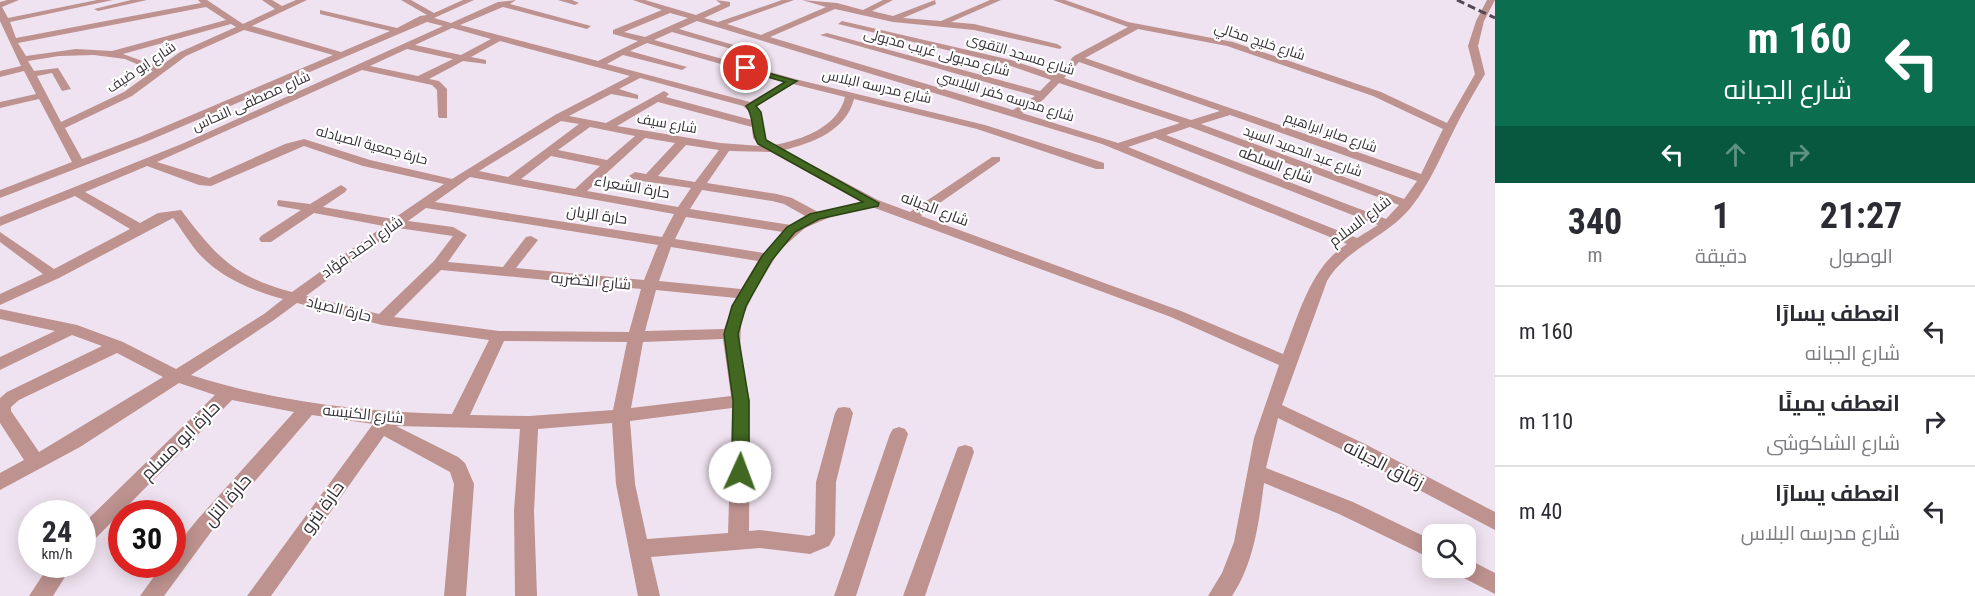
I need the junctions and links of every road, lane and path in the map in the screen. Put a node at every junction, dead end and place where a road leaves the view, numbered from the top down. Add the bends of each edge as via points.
1 (15, 0) edge
2 (109, 0) edge
3 (143, 0) edge
4 (267, 0) edge
5 (304, 0) edge
6 (405, 0) edge
7 (470, 0) edge
8 (512, 0) edge
9 (562, 0) edge
10 (637, 0) edge
11 (720, 0) edge
12 (790, 0) edge
13 (806, 0) edge
14 (847, 0) edge
15 (889, 0) edge
16 (996, 0) edge
17 (1057, 0) edge
18 (1491, 0) edge
19 (99, 1) edge
20 (929, 1) edge
21 (118, 2) edge
22 (205, 2) edge
23 (575, 3) dead end
24 (501, 4) junction
25 (835, 6) junction
26 (945, 6) dead end
27 (0, 7) edge
28 (342, 9) dead end
29 (956, 9) dead end
30 (73, 10) junction
31 (282, 10) junction
32 (488, 10) junction
33 (669, 10) junction
34 (323, 12) dead end
35 (863, 12) junction
36 (967, 13) junction
37 (427, 16) junction
38 (693, 18) junction
39 (129, 19) junction
40 (893, 19) junction
41 (4, 21) junction
42 (232, 21) junction
43 (111, 22) junction
44 (943, 23) junction
45 (842, 24) junction
46 (717, 25) junction
47 (450, 26) junction
48 (587, 26) dead end
49 (1136, 26) junction
50 (243, 27) junction
51 (671, 29) junction
52 (396, 30) junction
53 (572, 31) dead end
54 (119, 32) dead end
55 (824, 35) junction
56 (763, 37) junction
57 (498, 39) junction
58 (774, 40) junction
59 (14, 41) junction
60 (645, 41) junction
61 (405, 46) junction
62 (1057, 47) dead end
63 (796, 48) junction
64 (749, 51) junction
65 (622, 52) junction
66 (112, 54) junction
67 (340, 54) junction
68 (703, 56) junction
69 (462, 58) junction
70 (1077, 58) junction
71 (483, 62) dead end
72 (723, 62) junction
73 (1008, 62) junction
74 (598, 65) junction
75 (362, 66) junction
76 (28, 67) junction
77 (682, 68) junction
78 (160, 71) junction
79 (0, 74) edge
80 (637, 76) junction
81 (938, 78) junction
82 (984, 78) junction
83 (1058, 78) junction
84 (421, 79) junction
85 (656, 81) junction
86 (792, 81) junction
87 (676, 87) junction
88 (66, 89) dead end
89 (610, 90) junction
90 (43, 95) junction
91 (1042, 95) junction
92 (850, 96) junction
93 (634, 98) dead end
94 (657, 98) junction
95 (0, 105) edge
96 (750, 106) junction
97 (1228, 112) junction
98 (1014, 114) junction
99 (443, 116) dead end
100 (559, 117) junction
101 (588, 123) junction
102 (1189, 123) junction
103 (759, 125) junction
104 (59, 127) junction
105 (607, 127) junction
106 (1449, 128) junction
107 (1070, 131) junction
108 (643, 134) junction
109 (1154, 134) junction
110 (683, 141) junction
111 (1119, 146) junction
112 (726, 148) junction
113 (1047, 148) junction
114 (772, 149) junction
115 (549, 152) junction
116 (996, 159) dead end
117 (148, 163) junction
118 (609, 164) junction
119 (79, 165) junction
120 (1100, 166) dead end
121 (468, 173) junction
122 (635, 176) dead end
123 (649, 177) junction
124 (1424, 179) junction
125 (510, 181) junction
126 (454, 183) junction
127 (699, 185) junction
128 (341, 189) dead end
129 (77, 192) junction
130 (0, 194) edge
131 (576, 194) junction
132 (283, 203) dead end
133 (873, 203) junction
134 (423, 204) junction
135 (1407, 204) junction
136 (312, 209) junction
137 (682, 212) junction
138 (815, 216) junction
139 (910, 218) junction
140 (0, 222) edge
141 (396, 224) junction
142 (1388, 224) junction
143 (140, 229) junction
144 (791, 229) junction
145 (0, 236) edge
146 (266, 239) dead end
147 (531, 240) dead end
148 (667, 242) junction
149 (1358, 243) junction
150 (767, 258) junction
151 (436, 265) junction
152 (506, 272) junction
153 (54, 275) junction
154 (650, 286) junction
155 (745, 294) junction
156 (295, 298) junction
157 (0, 300) edge
158 (0, 314) edge
159 (382, 320) junction
160 (71, 329) junction
161 (731, 334) junction
162 (499, 336) junction
163 (635, 337) junction
164 (117, 346) junction
165 (1288, 362) junction
166 (0, 364) edge
167 (174, 375) junction
168 (228, 393) junction
169 (741, 401) junction
170 (308, 408) junction
171 (1273, 408) junction
172 (844, 413) dead end
173 (621, 416) junction
174 (458, 421) junction
175 (383, 422) junction
176 (529, 423) junction
177 (899, 434) dead end
178 (965, 452) dead end
179 (36, 464) junction
180 (1256, 472) junction
181 (0, 482) edge
182 (1495, 522) edge
183 (96, 525) edge
184 (738, 540) junction
185 (1422, 545) edge
186 (639, 549) junction
187 (1476, 574) edge
188 (52, 578) edge
189 (1495, 584) edge
190 (40, 596) edge
191 (151, 596) edge
192 (258, 596) edge
193 (455, 596) edge
194 (526, 596) edge
195 (649, 596) edge
196 (845, 596) edge
197 (914, 596) edge
198 (1219, 596) edge

1 - 27 street
2 - 19 street
3 - 21 street
4 - 31 street
5 - 28 street
5 - 31 street, شارع ابو ضيف
6 - 37 street
7 - 37 street, شارع مصطفى النحاس
8 - 24 street, شارع مصطفى النحاس
9 - 23 street
10 - 33 street, شارع مدرسه كفر البلاسي
11 - 38 street via 727,4
12 - 46 street
13 - 25 street
14 - 25 street
15 - 35 street
16 - 36 street
17 - 49 street, شارع خليج مخالي
18 - 106 street, شارع السلام via 1473,46 1480,74
19 - 30 street
20 - 26 street
20 - 40 street
21 - 30 street
21 - 39 street
22 - 39 street
22 - 42 street
24 - 32 street, شارع مصطفى النحاس
24 - 48 street
25 - 35 street
25 - 56 street
27 - 41 street
29 - 36 street
30 - 41 street
31 - 50 street, شارع ابو ضيف
32 - 47 street, شارع مصطفى النحاس
32 - 53 street
33 - 38 street, شارع مدرسه كفر البلاسي
33 - 60 street, شارع مدرسه البلاس via 616,32
34 - 52 street
35 - 40 street
35 - 45 street
36 - 44 street
37 - 47 street
37 - 52 street, شارع مصطفى النحاس
38 - 46 street, شارع مدرسه كفر البلاسي
38 - 51 street
39 - 43 street
40 - 44 street
41 - 59 street
42 - 50 street
42 - 66 street
43 - 54 street
43 - 59 street
44 - 62 street
45 - 55 street
45 - 73 street, شارع مسجد التقوى
46 - 56 street, شارع مدرسه كفر البلاسي
47 - 57 street
47 - 61 street, شارع مصطفى النحاس
49 - 70 street
49 - 106 street, شارع خليج مخالي via 1230,44 1358,87
50 - 67 street
50 - 78 street, شارع ابو ضيف via 183,54
51 - 60 street
51 - 64 street
52 - 67 street, شارع مصطفى النحاس
55 - 63 street
55 - 81 street, شارع مدبولى غريب مدبولى
56 - 58 street, شارع مدرسه كفر البلاسي
57 - 69 street
57 - 74 street
58 - 63 street, شارع مدرسه كفر البلاسي
58 - 64 street
59 - 76 street
60 - 65 street
60 - 68 street, شارع مدرسه البلاس
61 - 69 street
61 - 75 street, شارع مصطفى النحاس
63 - 81 street, شارع مدرسه كفر البلاسي
64 - 72 street
65 - 74 street
65 - 77 street
66 - 76 street via 64,52
66 - 78 street
67 - 119 street, شارع مصطفى النحاس
68 - 72 street, شارع مدرسه البلاس
68 - 77 street
69 - 71 street
69 - 84 street
70 - 83 street
70 - 97 street, شارع صابر ابراهيم
72 - 86 street, شارع مدرسه البلاس
73 - 82 street
73 - 83 street, شارع مسجد التقوى
74 - 80 street
75 - 84 street
75 - 117 street, شارع مصطفى النحاس
76 - 79 street
76 - 88 street via 55,70
76 - 90 street
77 - 85 street
78 - 104 street, شارع ابو ضيف via 118,99
80 - 85 street
80 - 89 street, شارع احمد فؤاد
81 - 82 street, شارع مدبولى غريب مدبولى
81 - 98 street, شارع مدرسه كفر البلاسي
82 - 91 street, شارع مدبولى غريب مدبولى
83 - 91 street
83 - 102 street, شارع مسجد التقوى
84 - 99 street via 435,82 442,89
85 - 87 street
86 - 92 street, شارع مدرسه البلاس
86 - 96 street
87 - 94 street
87 - 96 street
89 - 93 street
89 - 100 street, شارع احمد فؤاد
90 - 95 street
90 - 104 street
91 - 98 street
92 - 113 street, شارع مدرسه البلاس via 961,122
92 - 114 street via 845,111 832,125 809,138
94 - 103 street
94 - 105 street
96 - 103 street
97 - 102 street
97 - 124 street, شارع صابر ابراهيم
98 - 107 street, شارع مدرسه كفر البلاسي
100 - 101 street, شارع سيف
100 - 121 street, شارع احمد فؤاد
101 - 105 street, شارع سيف
101 - 115 street
102 - 109 street
102 - 135 street, شارع عبد الحميد السيد
103 - 114 street via 759,138
104 - 119 street
105 - 108 street, شارع سيف
106 - 124 street, شارع السلام
107 - 111 street, شارع مدرسه كفر البلاسي
107 - 113 street
108 - 110 street, شارع سيف
108 - 118 street
109 - 111 street
109 - 142 street, شارع السلطه
110 - 112 street, شارع سيف
110 - 123 street
111 - 149 street, شارع مدرسه كفر البلاسي
112 - 114 street, شارع سيف
112 - 127 street
113 - 120 street, شارع مدرسه البلاس
114 - 133 street, شارع الجبانه
115 - 118 street
115 - 125 street
116 - 139 street
117 - 126 street, حارة جمعية الصيادله via 211,182 304,142 367,163
117 - 129 street, شارع مصطفى النحاس
118 - 131 street
119 - 130 street, شارع مصطفى النحاس
121 - 125 street, حارة الشعراء
121 - 126 street, شارع احمد فؤاد
122 - 123 street
123 - 127 street
124 - 135 street, شارع السلام
125 - 131 street, حارة الشعراء
126 - 134 street, شارع احمد فؤاد
127 - 137 street
127 - 138 street via 788,201
128 - 136 street
129 - 140 street, شارع مصطفى النحاس
129 - 143 street
131 - 137 street, حارة الشعراء
132 - 136 street
133 - 138 street
133 - 139 street, شارع الجبانه
134 - 141 street, شارع احمد فؤاد
134 - 148 street, حارة الزيان
135 - 142 street, شارع السلام
136 - 141 street
136 - 146 street
137 - 144 street, حارة الشعراء
137 - 148 street
138 - 144 street
139 - 165 street, شارع الجبانه via 1176,314
141 - 151 street via 460,235
141 - 156 street, شارع احمد فؤاد
142 - 149 street, شارع السلام
143 - 153 street, حارة الصياد
143 - 156 street, حارة الصياد via 168,214 179,214 218,264 250,283
144 - 150 street
145 - 153 street
147 - 152 street
148 - 150 street, حارة الزيان
148 - 154 street
149 - 165 street, شارع السلام via 1329,266 1320,281
150 - 155 street
151 - 152 street, شارع الخضريه
151 - 159 street
152 - 154 street, شارع الخضريه
153 - 157 street, حارة الصياد
154 - 155 street, شارع الخضريه
154 - 163 street
155 - 161 street
156 - 159 street, حارة الصياد
156 - 167 street, شارع احمد فؤاد
158 - 160 street, شارع الكنيسه
159 - 162 street, حارة الصياد
160 - 164 street, شارع الكنيسه
160 - 166 street
161 - 163 street, حارة الصياد
161 - 169 street
162 - 163 street, حارة الصياد
162 - 174 street
163 - 173 street
164 - 167 street, شارع الكنيسه
164 - 179 street via 13,396 3,405 2,412
165 - 171 street, شارع السلام
167 - 168 street, شارع الكنيسه
167 - 179 street, شارع احمد فؤاد
168 - 170 street, شارع الكنيسه
168 - 183 street, حارة ابو مسلم
169 - 173 street, شارع الكنيسه
169 - 184 street
170 - 175 street, شارع الكنيسه
170 - 191 street, حارة التل via 204,526
171 - 180 street, شارع السلام
171 - 182 street, زقاق الجبانه
172 - 184 street via 826,482 825,535 817,544 803,545
173 - 176 street, شارع الكنيسه
173 - 186 street via 630,513
174 - 175 street, شارع الكنيسه
174 - 176 street, شارع الكنيسه
175 - 192 street, حارة بترو
175 - 193 street via 451,462 462,476
176 - 194 street
177 - 196 street
178 - 197 street
179 - 181 street, شارع احمد فؤاد
180 - 185 street via 1346,508
180 - 198 street, شارع السلام via 1246,534 1231,579
184 - 186 street
186 - 195 street
187 - 189 street
188 - 190 street

